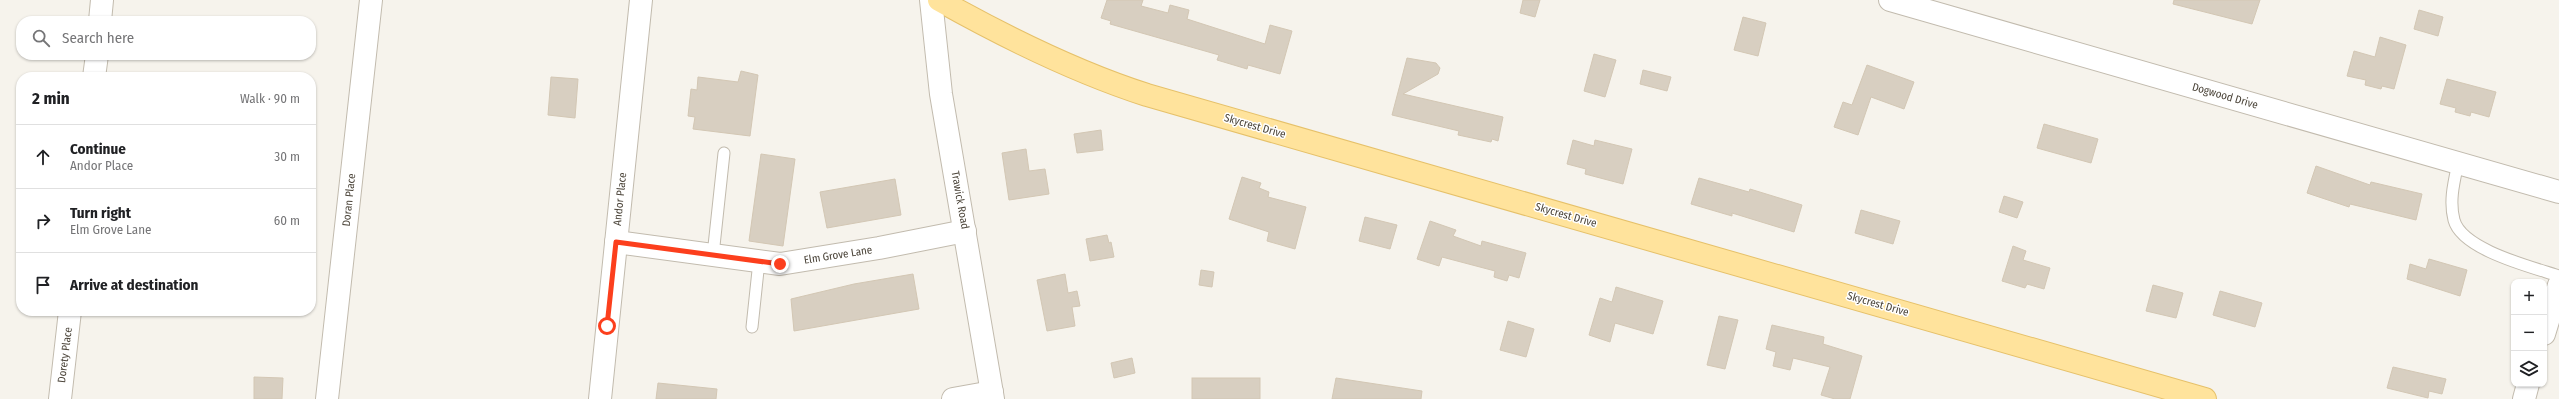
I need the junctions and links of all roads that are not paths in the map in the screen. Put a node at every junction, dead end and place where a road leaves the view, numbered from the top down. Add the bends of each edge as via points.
1 (102, 0) edge
2 (371, 0) edge
3 (641, 0) edge
4 (931, 0) edge
5 (939, 0) edge
6 (1890, 0) edge
7 (100, 16) edge
8 (96, 60) edge
9 (95, 72) edge
10 (724, 153) dead end
11 (2458, 163) junction
12 (2559, 192) edge
13 (965, 231) junction
14 (616, 242) junction
15 (713, 255) junction
16 (759, 261) junction
17 (2559, 276) edge
18 (2559, 285) edge
19 (69, 316) edge
20 (2547, 324) edge
21 (752, 327) dead end
22 (2527, 387) edge
23 (992, 395) edge
24 (60, 399) edge
25 (326, 399) edge
26 (600, 399) edge
27 (953, 399) edge
28 (2206, 399) edge
29 (2524, 399) edge

1 - 7 street
2 - 25 street, Doran Place
3 - 14 street, Andor Place
4 - 13 street, Trawick Road via 941,94
5 - 28 main road, Skycrest Drive via 1018,42 1130,90
6 - 11 street, Dogwood Drive
8 - 9 street
10 - 15 lane
11 - 12 street, Dogwood Drive
11 - 17 lane via 2451,200 2454,222 2464,237 2492,253
13 - 16 street, Elm Grove Lane via 780,264
13 - 23 street, Trawick Road
14 - 15 street, Elm Grove Lane
14 - 26 street, Andor Place
15 - 16 street, Elm Grove Lane
16 - 21 lane
18 - 20 street
19 - 24 street, Dorety Place
22 - 29 street
23 - 27 street

